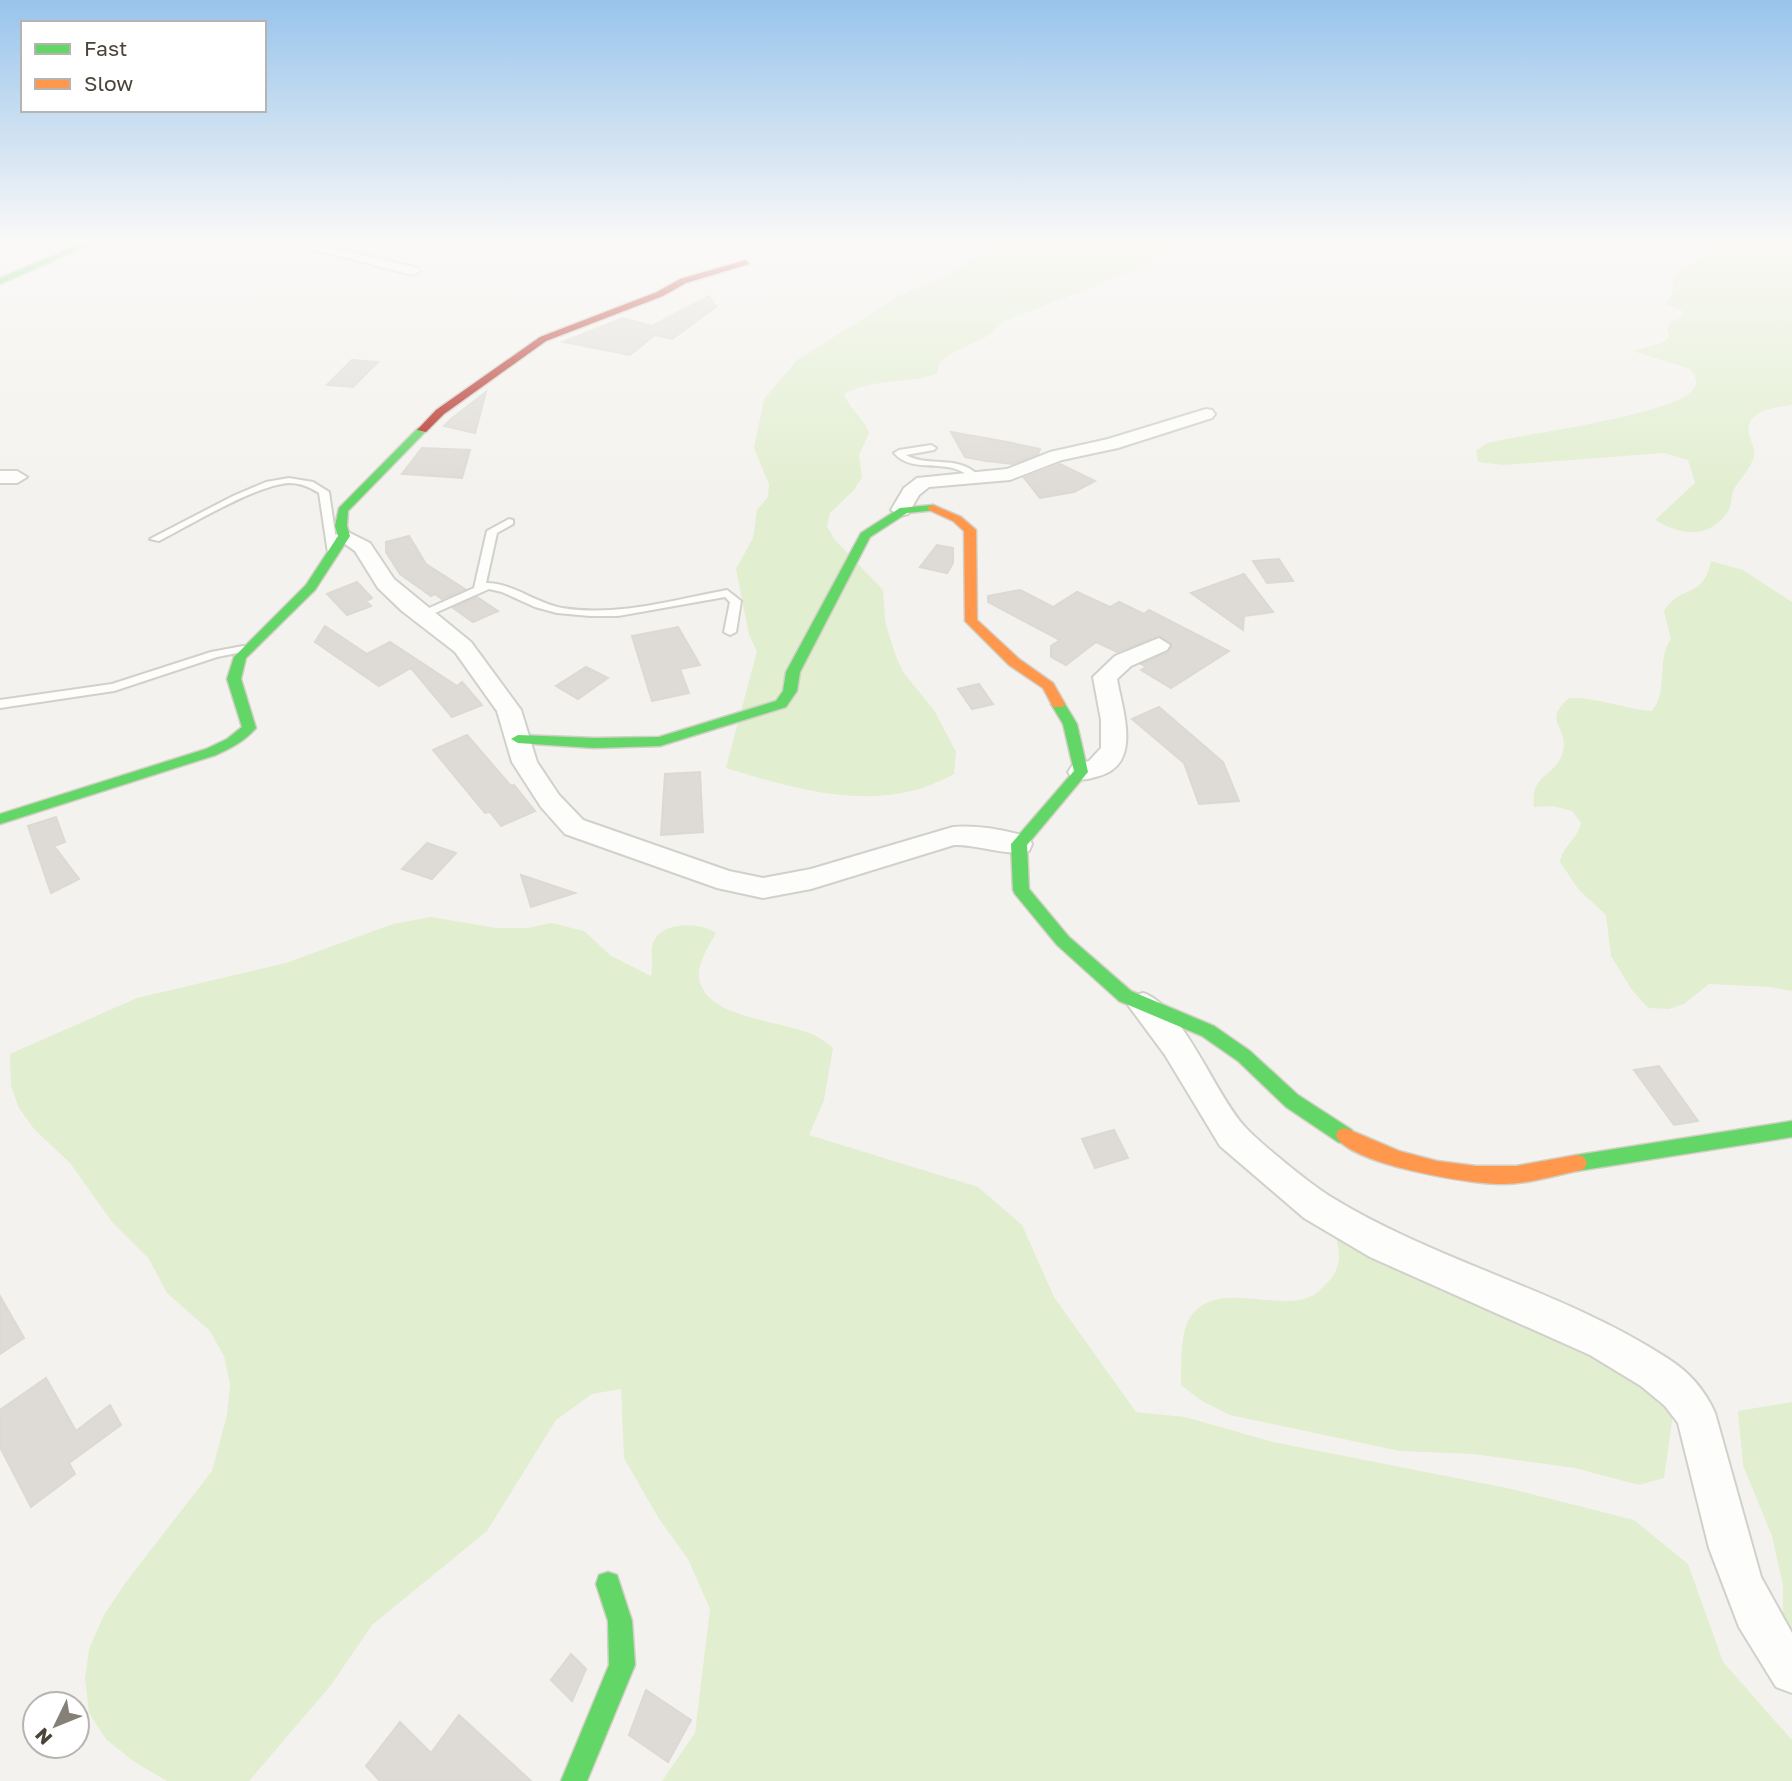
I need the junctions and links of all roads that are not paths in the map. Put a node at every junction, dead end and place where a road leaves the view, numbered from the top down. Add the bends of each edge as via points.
1 (573, 327) edge
2 (1206, 414) dead end
3 (931, 448) dead end
4 (970, 479) junction
5 (901, 510) junction
6 (509, 522) dead end
7 (155, 540) dead end
8 (339, 545) junction
9 (479, 589) junction
10 (422, 615) junction
11 (730, 632) dead end
12 (1159, 645) dead end
13 (244, 649) junction
14 (0, 704) edge
15 (518, 739) junction
16 (1080, 772) junction
17 (0, 819) edge
18 (1019, 844) junction
19 (1143, 1005) junction
20 (1792, 1129) edge
21 (607, 1584) dead end
22 (1792, 1671) edge
23 (573, 1781) edge

1 - 8 street via 542,339 461,394 351,500 343,510
2 - 4 street via 1057,456 1021,471
3 - 4 lane via 899,453 910,461 963,468 974,476
4 - 5 street via 924,482 911,492
5 - 15 street via 865,535 781,704 660,741
5 - 16 street via 937,508 956,515 970,530 971,621 1014,662 1048,686 1070,724
6 - 9 lane via 492,531
7 - 8 lane via 269,484 298,481 324,492
8 - 10 street via 363,547 386,583
8 - 13 street via 311,587
9 - 10 lane
9 - 11 lane via 496,586 539,605 590,613 618,613 727,593 736,601
10 - 15 street via 463,647 509,710
12 - 16 street via 1123,662 1105,677 1116,725 1114,745 1095,770
13 - 14 lane via 114,687
13 - 17 street via 234,679 249,728 232,742
15 - 18 street via 525,762 550,801 574,827 727,881 763,888 811,879 953,836 975,835
16 - 18 street
18 - 19 street via 1021,890 1040,915 1098,975
19 - 20 street via 1217,1037 1244,1055 1292,1101 1341,1135 1377,1153 1418,1165 1498,1176
19 - 22 street via 1177,1046 1232,1136 1316,1207 1383,1245 1603,1342 1655,1372 1679,1392 1695,1413 1743,1591 1763,1631
21 - 23 street via 620,1621 622,1665

